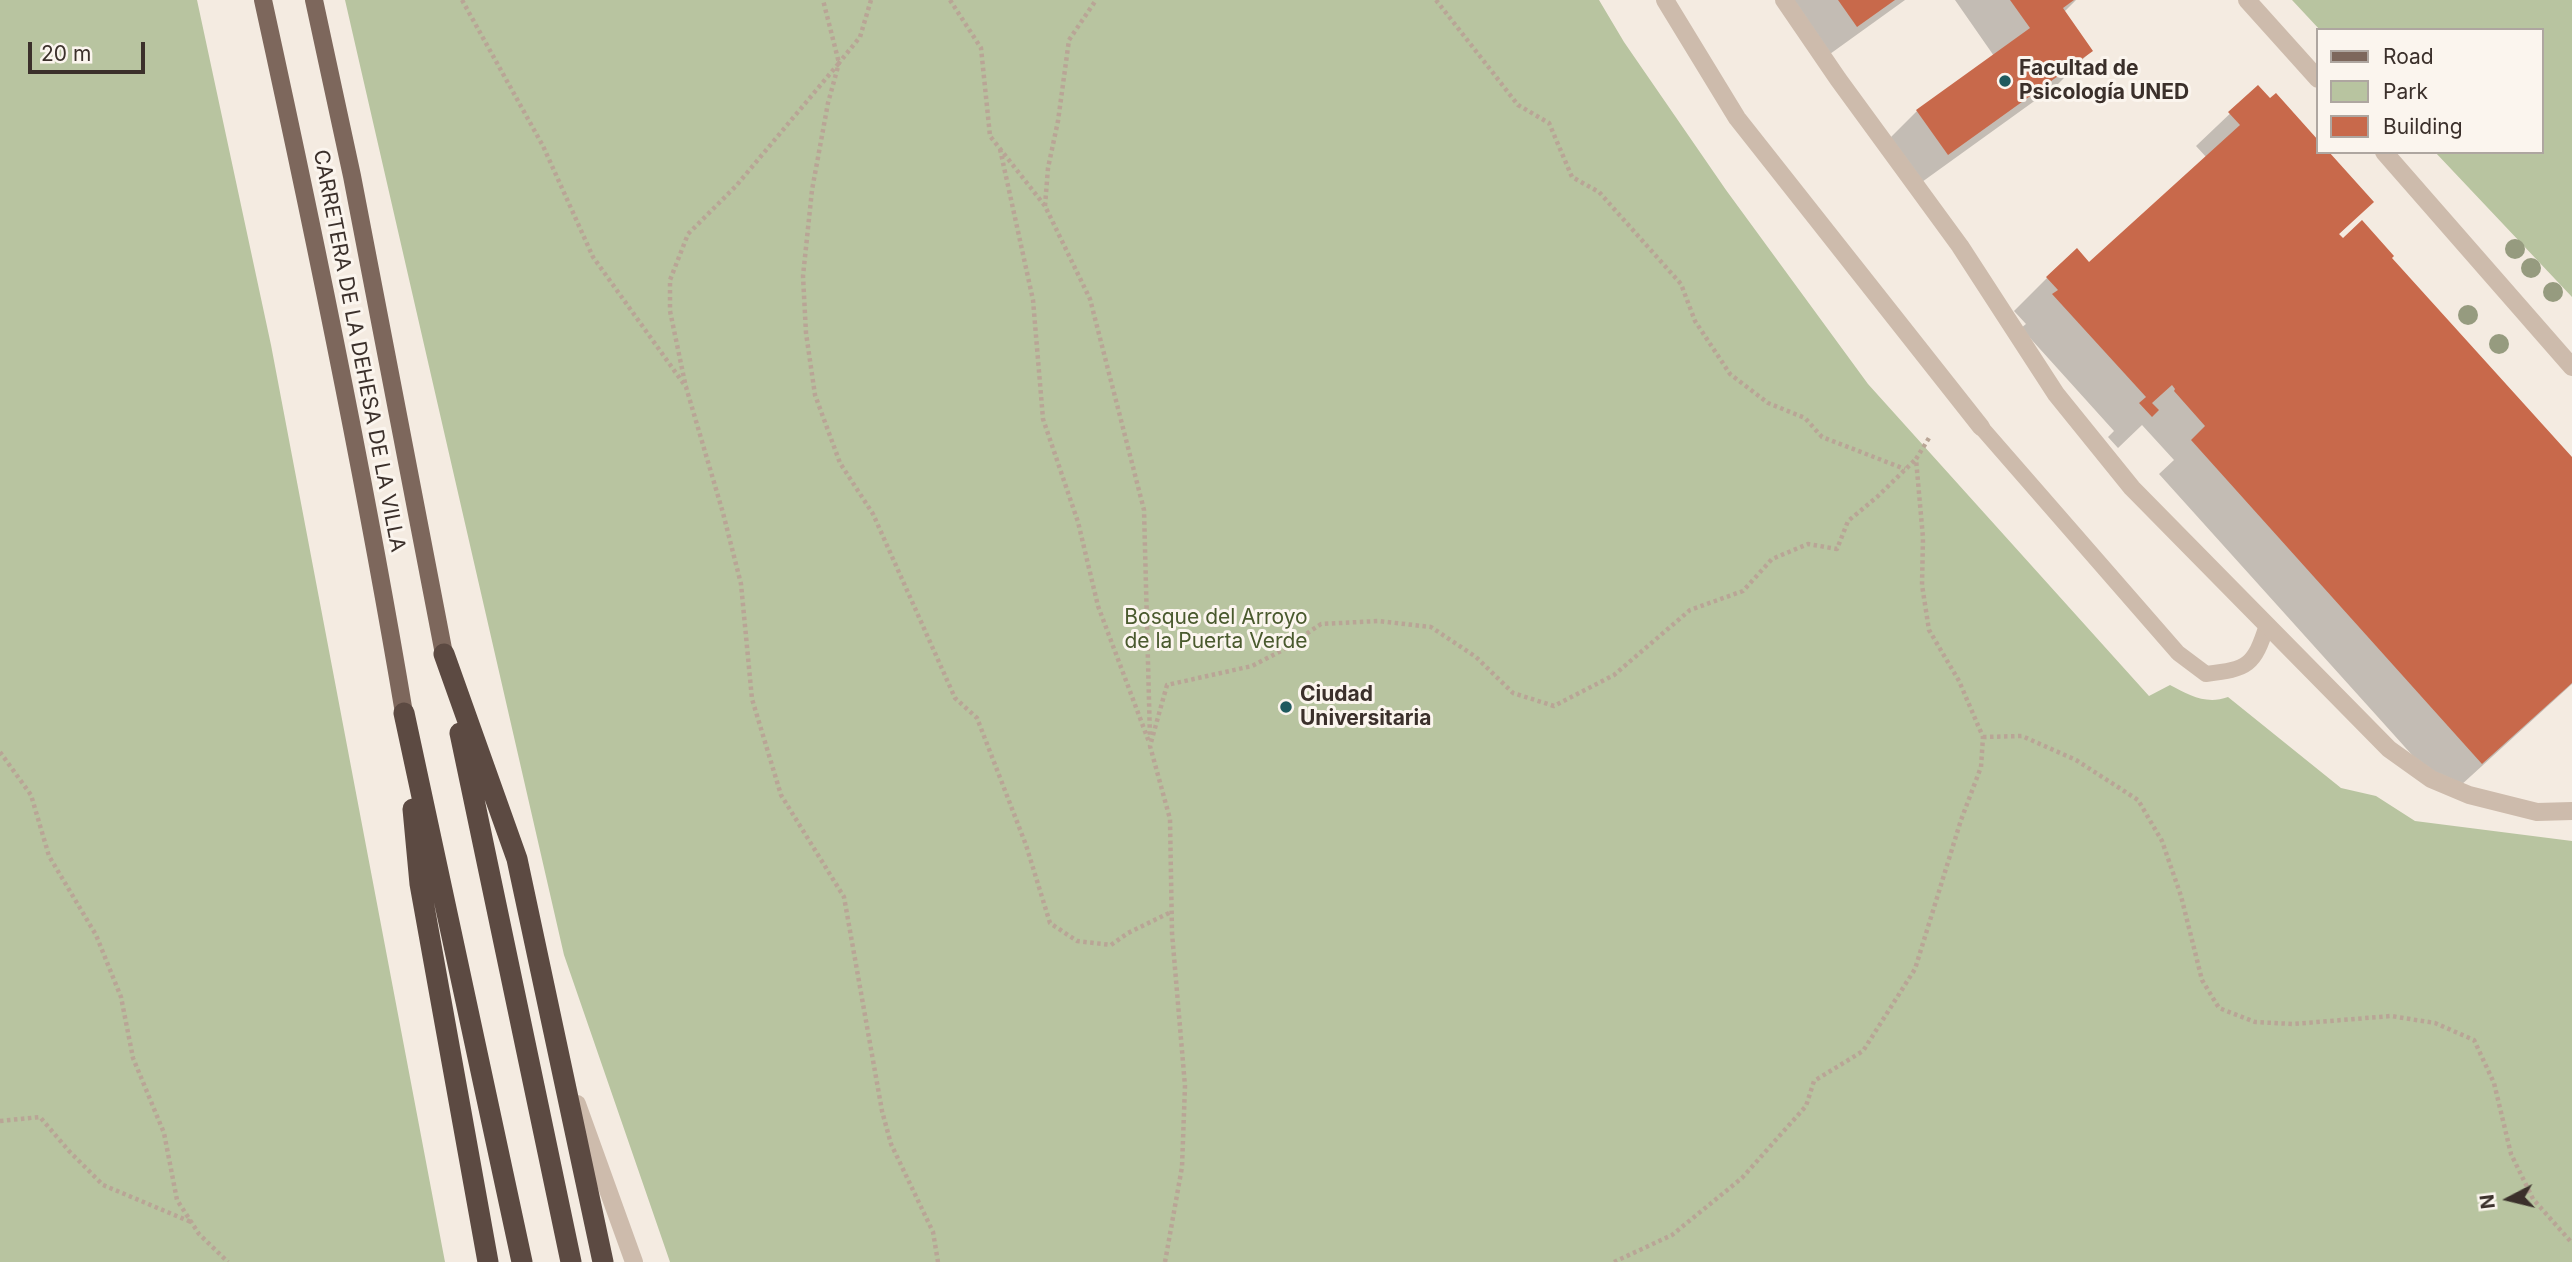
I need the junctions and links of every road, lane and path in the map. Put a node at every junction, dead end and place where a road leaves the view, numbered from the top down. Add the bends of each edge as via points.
1 (264, 0) edge
2 (314, 0) edge
3 (461, 0) edge
4 (822, 0) edge
5 (871, 0) edge
6 (950, 0) edge
7 (1096, 0) edge
8 (1436, 0) edge
9 (1665, 0) edge
10 (1784, 0) edge
11 (2247, 0) edge
12 (839, 63) junction
13 (2316, 77) edge
14 (1000, 148) junction
15 (2386, 154) edge
16 (1045, 206) junction
17 (2572, 367) edge
18 (686, 387) junction
19 (1981, 426) joint
20 (1930, 438) dead end
21 (1916, 458) junction
22 (1905, 469) junction
23 (2267, 625) junction
24 (444, 654) junction
25 (404, 713) junction
26 (1983, 737) junction
27 (1150, 746) junction
28 (0, 752) edge
29 (2572, 811) edge
30 (1171, 912) junction
31 (559, 1055) junction
32 (0, 1121) edge
33 (192, 1222) junction
34 (2572, 1243) edge
35 (228, 1262) edge
36 (488, 1262) edge
37 (522, 1262) edge
38 (571, 1262) edge
39 (603, 1262) edge
40 (634, 1262) edge
41 (938, 1262) edge
42 (1165, 1262) edge
43 (1614, 1262) edge

1 - 25 main road, CARRETERA DE LA DEHESA DE LA VILLA via 373,534
2 - 24 main road, CARRETERA DE LA DEHESA DE LA VILLA
3 - 18 path via 543,146 593,257
4 - 12 path
5 - 12 path via 860,37
6 - 14 path via 981,48 990,136
7 - 16 path via 1069,40
8 - 22 path via 1518,105 1549,123 1572,177 1599,192 1681,285 1695,321 1730,374 1768,403 1805,418 1822,437
9 - 19 street via 1737,118
10 - 23 street via 1960,246 2056,394 2132,488
11 - 13 street
12 - 18 path via 736,186 688,234 670,280 670,311
12 - 30 path via 812,190 803,276 815,395 840,463 873,514 955,698 977,718 1026,845 1050,923 1077,941 1111,945
14 - 16 path
14 - 27 path via 1033,300 1044,419 1078,522 1098,606
15 - 17 street
16 - 27 path via 1090,299 1144,510
18 - 41 path via 741,584 752,699 781,795 844,897 882,1111 891,1144 933,1232
19 - 23 lane via 2178,653 2206,674 2235,671 2250,662 2259,652
20 - 21 path
21 - 22 path
21 - 26 path via 1922,585 1930,630
22 - 27 path via 1848,521 1837,549 1808,544 1772,559 1743,591 1690,610 1614,676 1554,706 1513,693 1476,657 1431,627 1378,621 1321,624 1252,666 1167,685
23 - 29 street via 2389,749 2431,779 2469,795 2537,812
24 - 31 highway via 517,859
24 - 38 highway
25 - 36 highway via 420,884
25 - 37 highway
26 - 34 path via 2022,736 2076,760 2138,800 2162,841 2202,980 2219,1008 2255,1021 2293,1024 2391,1016 2435,1023 2474,1040 2494,1083 2511,1154 2533,1199
26 - 43 path via 1981,767 1915,969 1863,1051 1814,1081 1806,1106 1742,1178 1672,1235
27 - 30 path via 1170,819
28 - 33 path via 31,795 49,856 96,935 121,997 133,1058 164,1133 177,1200
30 - 42 path via 1185,1086 1182,1167
31 - 39 highway
31 - 40 street
32 - 33 path via 40,1117 103,1185
33 - 35 path

